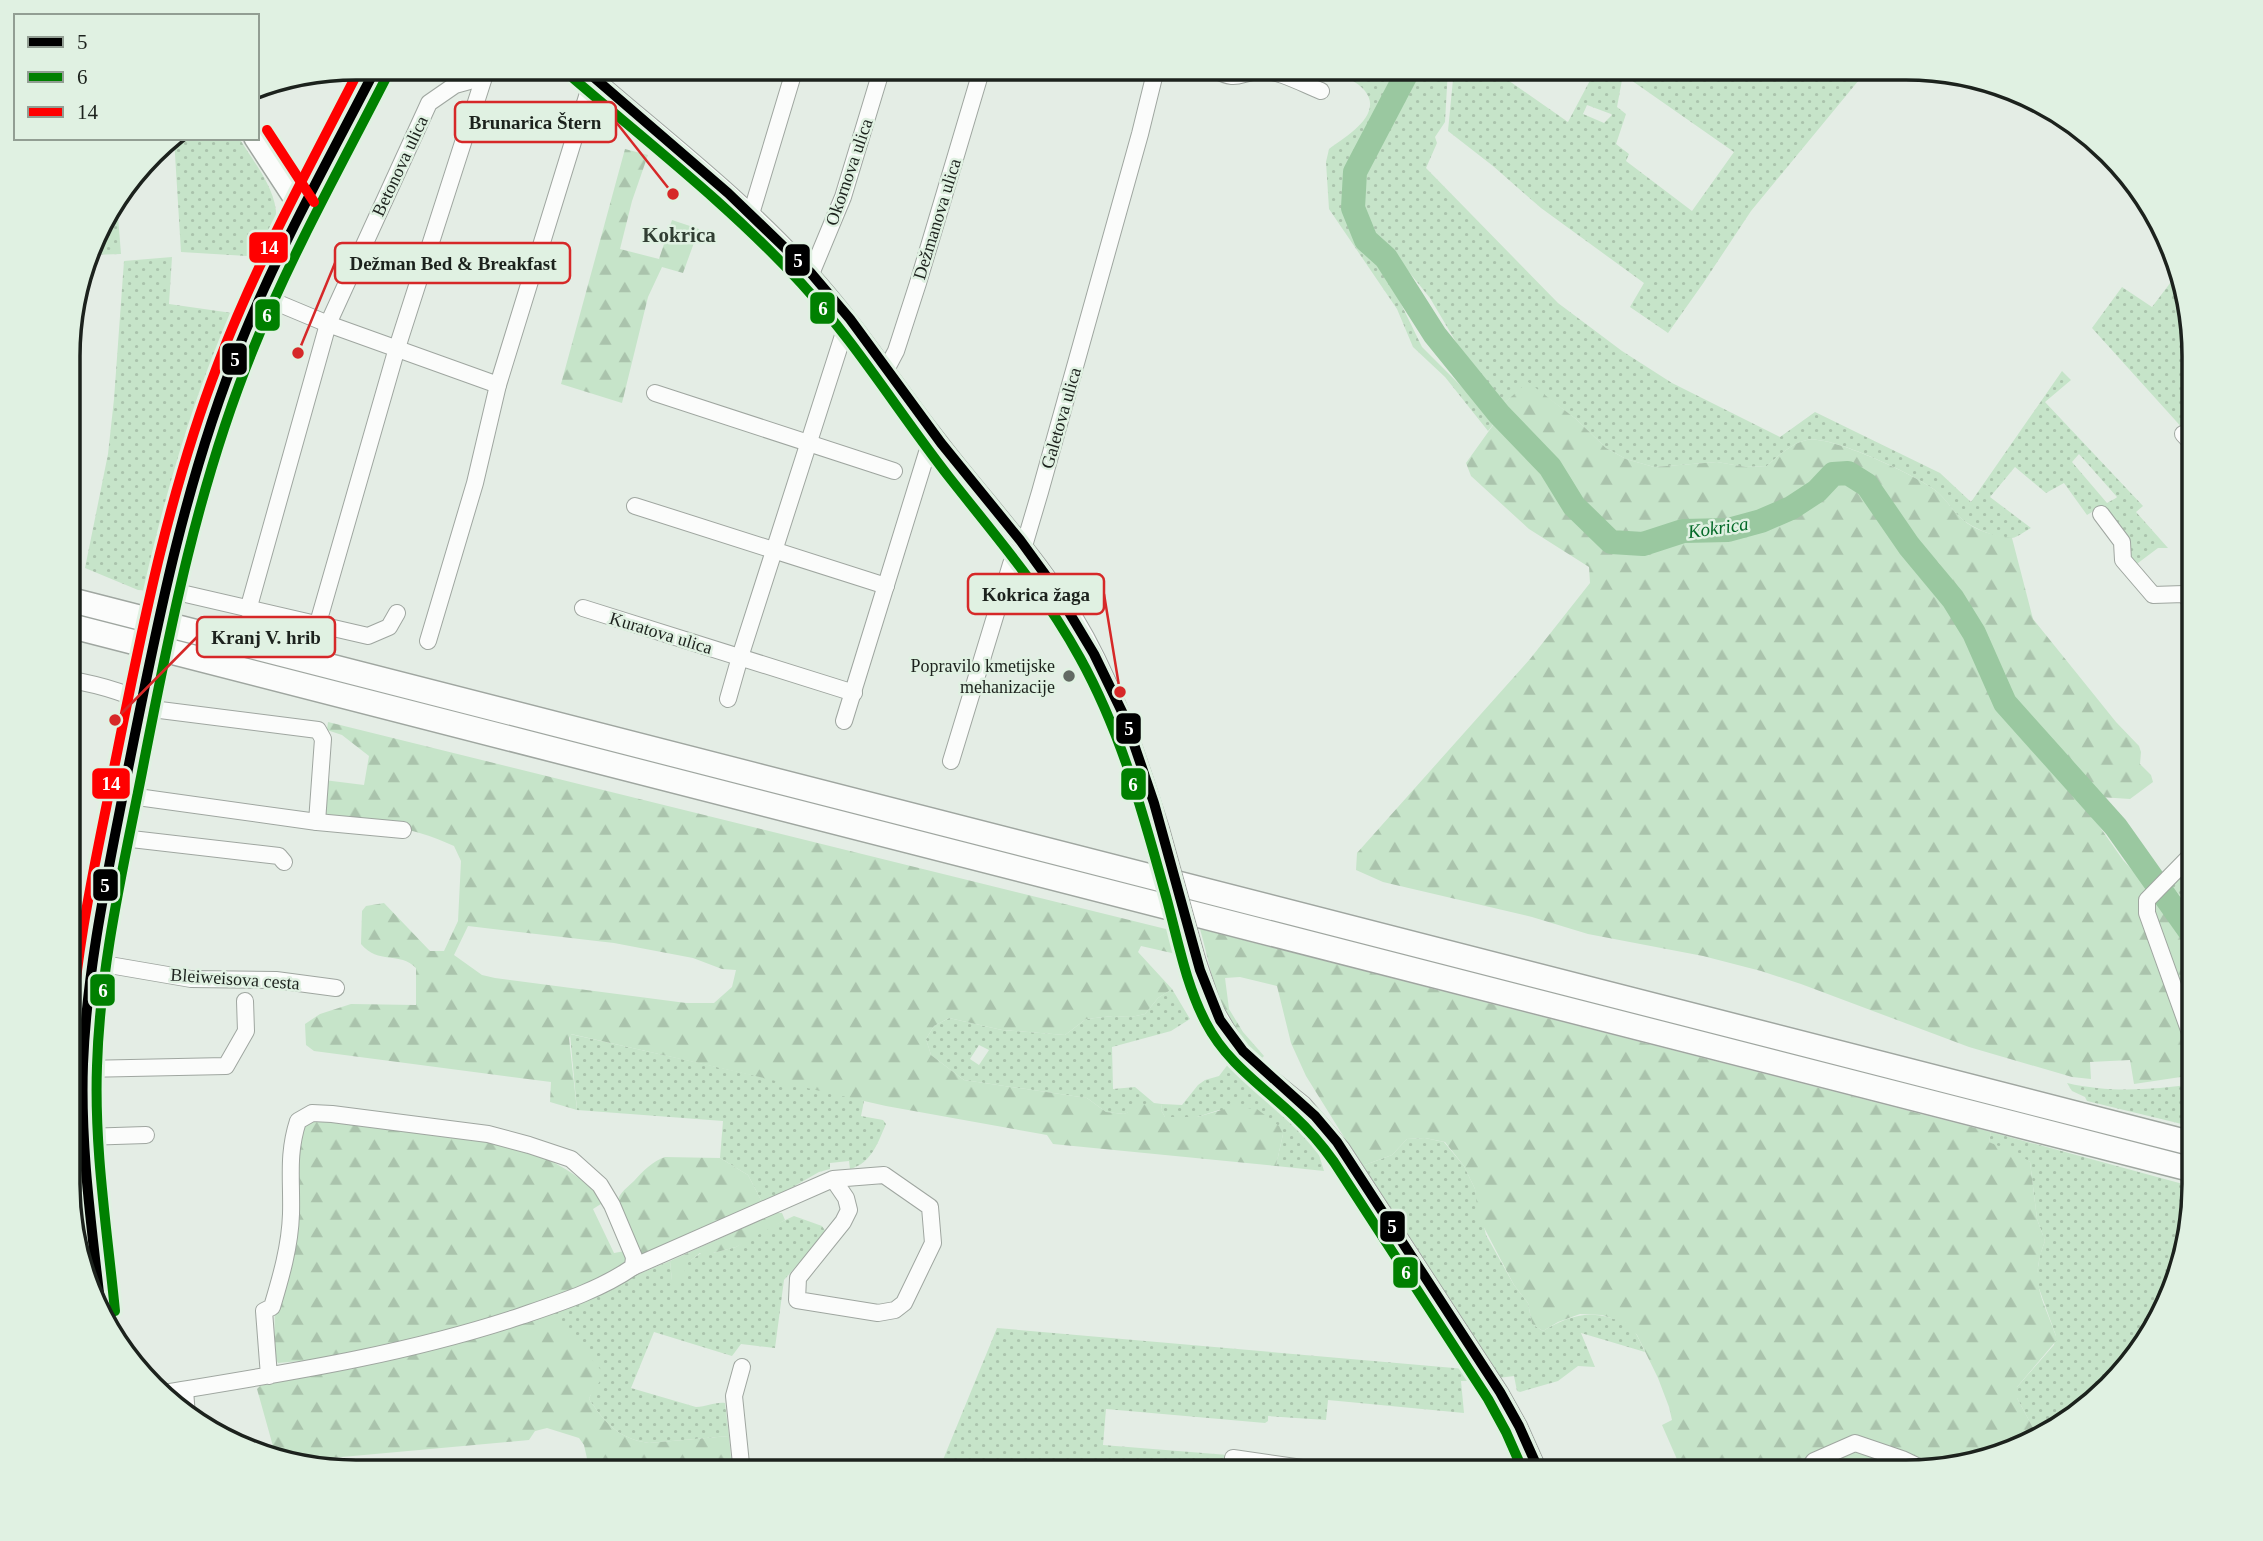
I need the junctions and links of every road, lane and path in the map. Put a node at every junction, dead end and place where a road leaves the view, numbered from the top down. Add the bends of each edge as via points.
1 (370, 80) edge
2 (467, 80) edge
3 (483, 80) edge
4 (586, 80) edge
5 (596, 80) edge
6 (791, 80) edge
7 (878, 80) edge
8 (978, 80) edge
9 (1153, 80) edge
10 (1292, 80) edge
11 (1321, 91) dead end
12 (256, 140) edge
13 (302, 210) junction
14 (751, 214) junction
15 (811, 274) junction
16 (261, 296) junction
17 (848, 320) junction
18 (328, 324) junction
19 (397, 348) junction
20 (887, 368) junction
21 (498, 385) junction
22 (655, 393) dead end
23 (933, 433) junction
24 (807, 443) junction
25 (894, 471) dead end
26 (635, 506) dead end
27 (2101, 514) dead end
28 (1024, 546) junction
29 (774, 550) junction
30 (886, 586) junction
31 (163, 592) junction
32 (2182, 594) edge
33 (81, 603) edge
34 (583, 608) dead end
35 (248, 610) junction
36 (397, 613) dead end
37 (318, 623) junction
38 (81, 629) edge
39 (428, 641) dead end
40 (740, 657) junction
41 (81, 682) edge
42 (143, 690) junction
43 (853, 693) junction
44 (728, 699) dead end
45 (845, 721) dead end
46 (950, 761) dead end
47 (123, 795) junction
48 (317, 822) junction
49 (403, 830) dead end
50 (114, 837) junction
51 (284, 862) dead end
52 (2182, 863) edge
53 (92, 962) junction
54 (336, 988) dead end
55 (245, 1001) dead end
56 (2182, 1011) edge
57 (81, 1019) edge
58 (81, 1059) edge
59 (83, 1069) junction
60 (146, 1135) dead end
61 (84, 1137) junction
62 (2182, 1141) edge
63 (2182, 1167) edge
64 (833, 1179) junction
65 (633, 1267) junction
66 (98, 1280) edge
67 (742, 1367) dead end
68 (270, 1376) junction
69 (185, 1390) junction
70 (174, 1392) edge
71 (186, 1401) edge
72 (1233, 1458) dead end
73 (741, 1461) edge
74 (1255, 1461) edge
75 (1535, 1461) edge
76 (1814, 1461) edge
77 (1906, 1461) edge

1 - 13 street
2 - 18 street, Betonova ulica via 429,103
3 - 19 street, Betonova ulica
4 - 21 street
5 - 14 street
6 - 14 street
7 - 15 street, Okornova ulica via 843,197
8 - 20 street, Dežmanova ulica via 911,306
9 - 28 street, Galetova ulica
10 - 11 street
12 - 13 main road
13 - 16 main road
14 - 15 street
15 - 17 street
16 - 18 street
16 - 31 main road via 219,397
17 - 20 street
17 - 24 street
18 - 19 street
18 - 35 street, Betonova ulica
19 - 21 street
19 - 37 street, Betonova ulica
20 - 23 street
21 - 39 street via 475,483
22 - 24 street
23 - 28 street
23 - 30 street
24 - 25 street
24 - 29 street
26 - 29 street
27 - 32 street via 2122,542 2123,560 2153,595
28 - 46 street, Galetova ulica via 1011,564
28 - 75 street, bridge via 1073,617 1114,694 1161,829 1213,1006 1251,1062 1318,1119 1342,1149 1500,1392
29 - 30 street
29 - 40 street
30 - 43 street
31 - 35 street
31 - 42 main road, bridge
33 - 62 highway
34 - 40 street, Kuratova ulica
35 - 37 street
36 - 37 street via 390,627 368,636
38 - 63 highway
40 - 43 street, Kuratova ulica
40 - 44 street
41 - 42 street
42 - 47 main road
42 - 48 street via 160,710 318,730 323,738
43 - 45 street
47 - 48 street
47 - 50 main road
48 - 49 street
50 - 51 street via 279,856
50 - 53 main road
52 - 56 street via 2147,900 2147,913
53 - 54 street, Bleiweisova cesta via 191,979 276,980
53 - 57 main road
55 - 59 street, Bleiweisova cesta via 246,1031 226,1066
58 - 59 main road
59 - 61 main road
60 - 61 street
61 - 66 main road
64 - 64 street via 849,1210 798,1278 797,1300 878,1313 895,1310 904,1303 933,1242 930,1207 884,1175
64 - 65 street
65 - 68 street via 583,1293 461,1336
65 - 68 street via 634,1257 612,1205 600,1185 571,1159 488,1134 312,1113 298,1121 291,1144 291,1217 284,1265 272,1307 264,1311
67 - 73 street via 734,1396
68 - 69 street
69 - 70 street
69 - 71 street
72 - 74 street
76 - 77 street via 1855,1443

